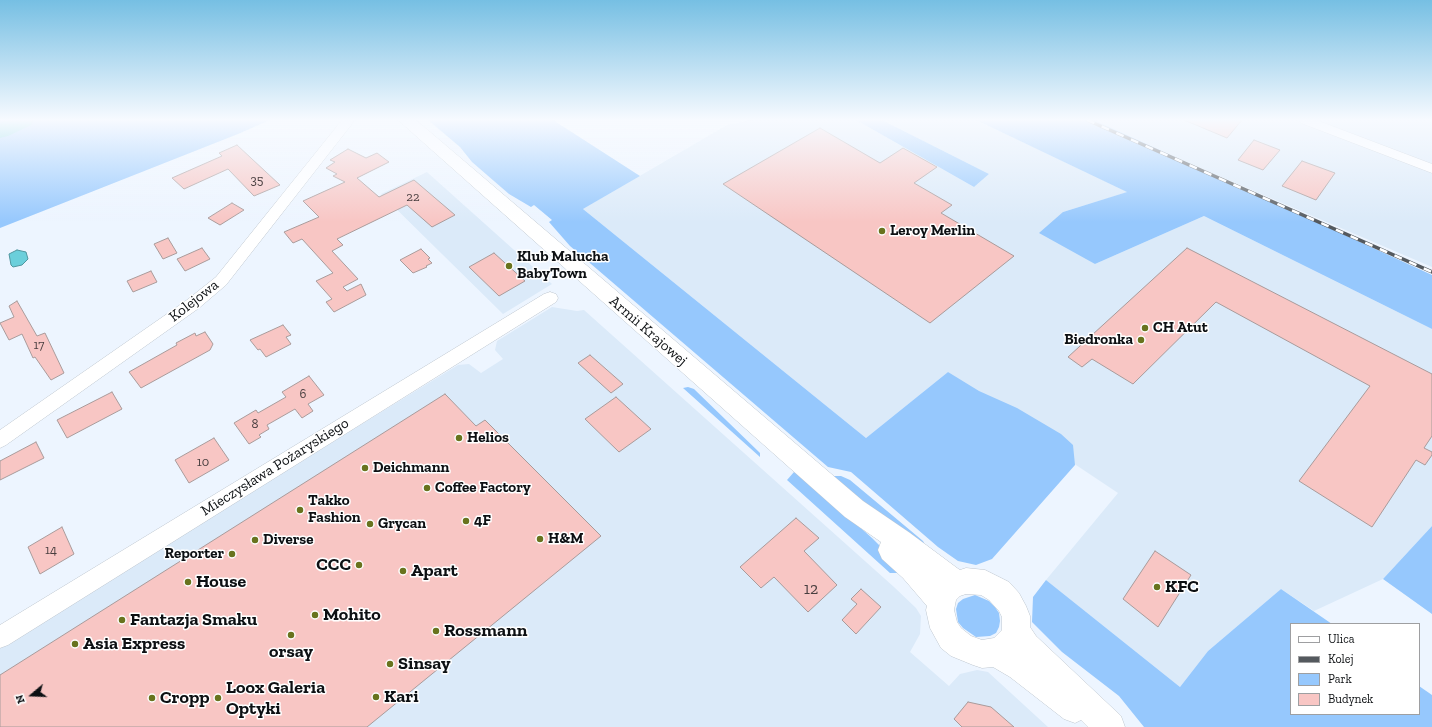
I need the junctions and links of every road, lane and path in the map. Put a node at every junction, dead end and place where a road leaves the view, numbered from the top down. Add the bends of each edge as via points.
1 (322, 154) edge
2 (445, 154) edge
3 (1393, 154) edge
4 (1432, 169) edge
5 (550, 298) dead end
6 (0, 440) edge
7 (949, 592) junction
8 (1016, 630) junction
9 (0, 637) edge
10 (996, 652) junction
11 (1101, 727) edge
12 (1110, 727) edge

1 - 6 street, Kolejowa via 220,281 187,308
2 - 7 street, Armii Krajowej via 854,509 932,590
3 - 4 street
5 - 9 street, Mieczysława Pożaryskiego
7 - 8 street via 975,581 985,583 999,591 1009,602 1016,616
7 - 10 street via 941,619 951,638 961,646 982,654
8 - 10 street via 1012,641
8 - 12 street via 1026,646
10 - 11 street

